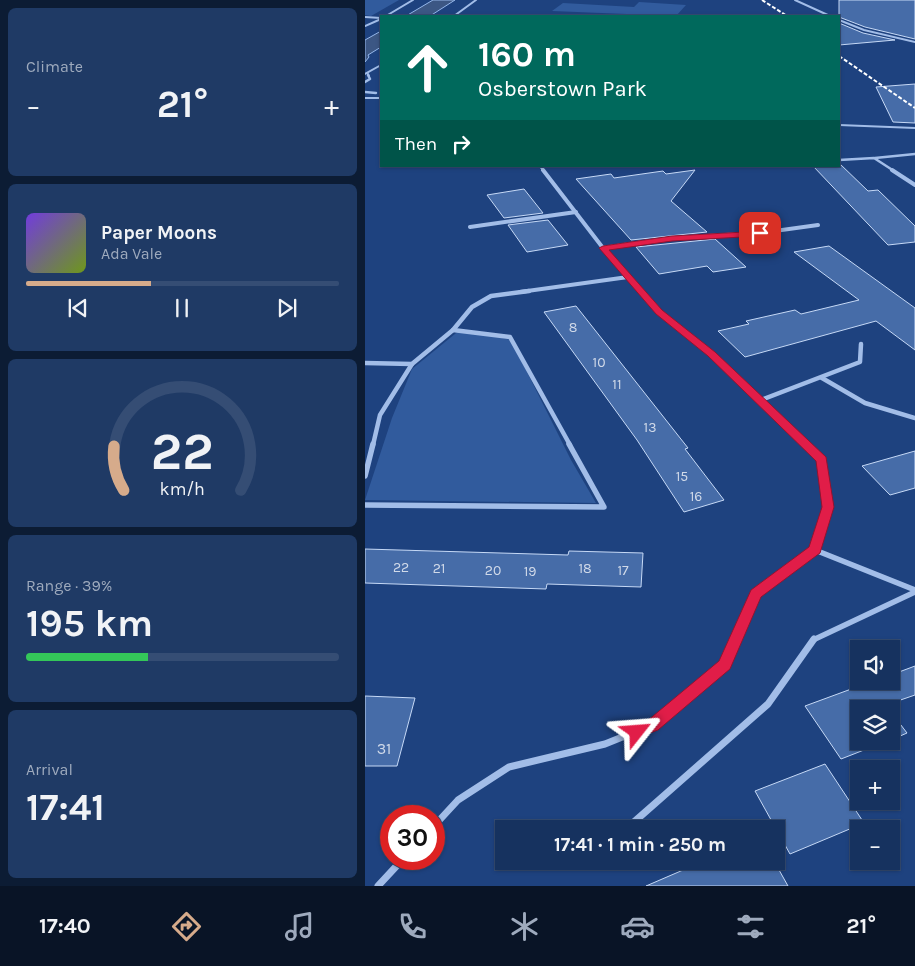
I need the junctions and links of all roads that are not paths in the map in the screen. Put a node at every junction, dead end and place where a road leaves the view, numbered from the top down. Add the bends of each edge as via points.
1 (413, 0) edge
2 (477, 0) edge
3 (795, 0) edge
4 (388, 15) edge
5 (456, 15) edge
6 (828, 15) edge
7 (365, 17) edge
8 (380, 18) edge
9 (380, 18) edge
10 (840, 20) edge
11 (365, 26) edge
12 (915, 42) edge
13 (380, 66) edge
14 (366, 74) edge
15 (365, 82) edge
16 (365, 92) edge
17 (376, 93) dead end
18 (365, 98) edge
19 (380, 98) edge
20 (840, 125) edge
21 (915, 128) edge
22 (915, 154) edge
23 (874, 158) junction
24 (840, 160) edge
25 (540, 167) edge
26 (915, 186) edge
27 (576, 212) junction
28 (818, 225) dead end
29 (469, 227) dead end
30 (603, 248) junction
31 (628, 277) junction
32 (453, 330) junction
33 (861, 344) dead end
34 (365, 363) edge
35 (412, 364) junction
36 (822, 378) junction
37 (761, 400) junction
38 (915, 418) edge
39 (365, 476) edge
40 (365, 505) edge
41 (815, 550) junction
42 (915, 591) edge
43 (445, 814) edge
44 (636, 820) edge
45 (393, 870) edge
46 (378, 886) edge

1 - 4 street
2 - 5 street
3 - 6 street
7 - 8 street
9 - 11 street
10 - 12 street via 863,30
13 - 14 street
14 - 15 street via 370,79
16 - 17 street
18 - 19 street
20 - 21 street
22 - 23 street
23 - 24 street
23 - 26 street
25 - 27 street
27 - 29 street
27 - 30 street
28 - 30 street via 760,233 672,238
30 - 31 street
31 - 32 street via 491,296 472,307
31 - 37 street via 659,312
32 - 35 street
32 - 40 street via 510,337 604,507
33 - 36 street via 860,362
34 - 35 street
35 - 39 street via 380,415
36 - 37 street
36 - 38 street via 865,403
37 - 41 street via 821,460 828,507
41 - 42 street
41 - 43 street via 756,594 725,665 652,725 605,744 509,767 458,800
42 - 44 street via 814,638 768,704
45 - 46 street

